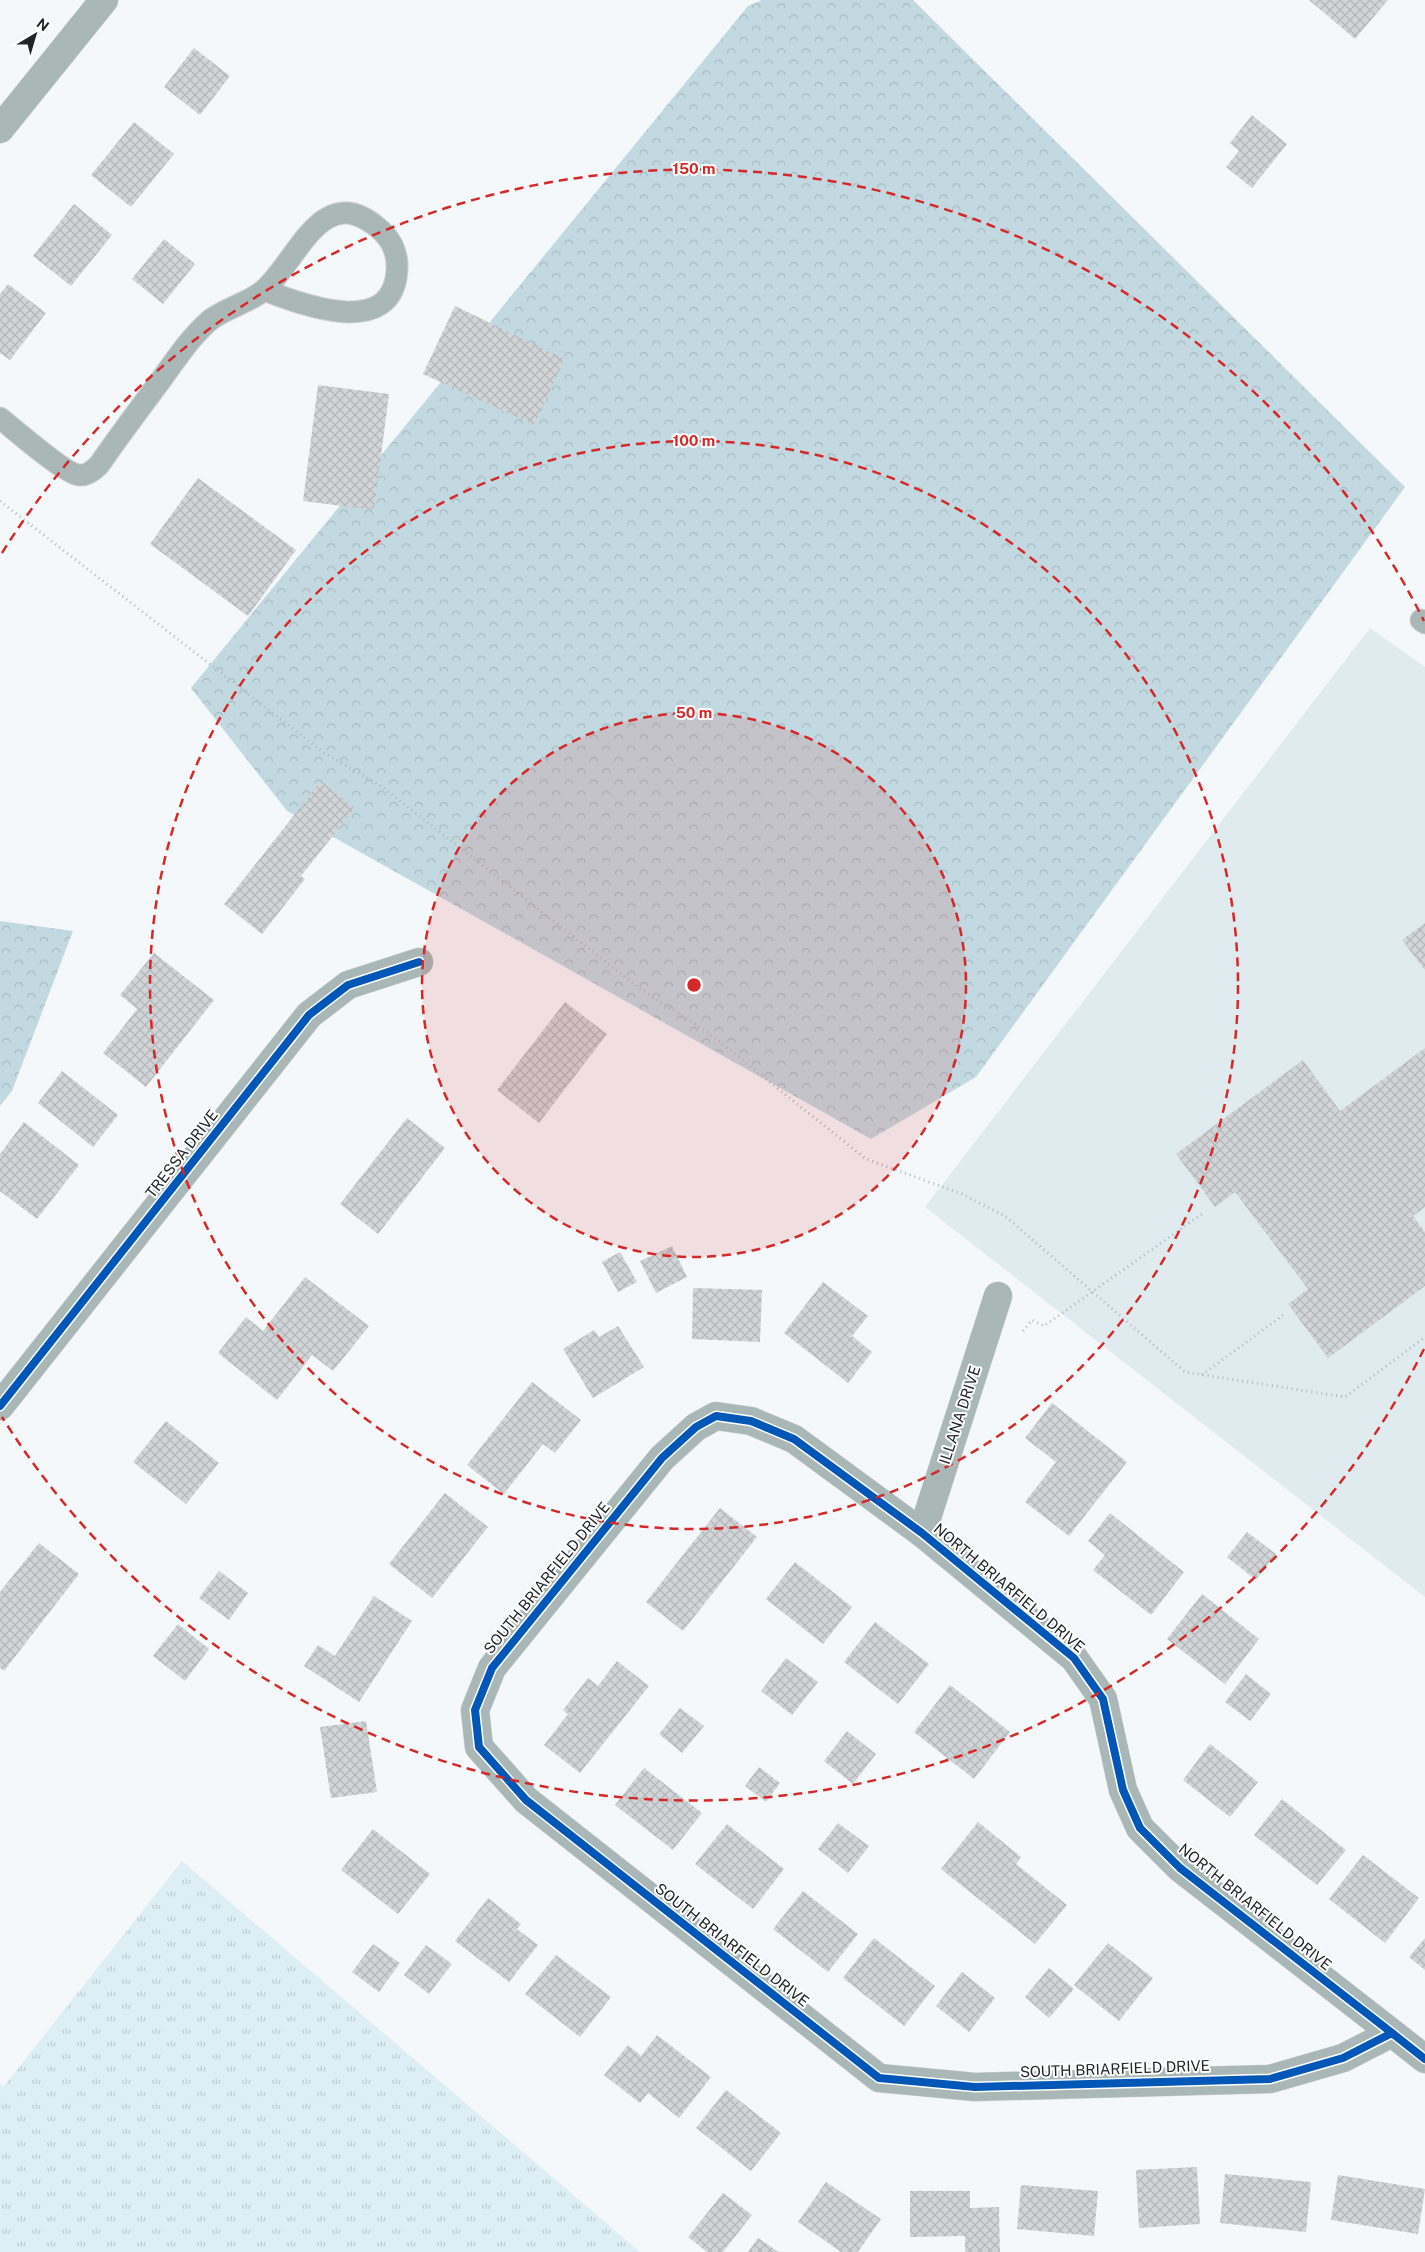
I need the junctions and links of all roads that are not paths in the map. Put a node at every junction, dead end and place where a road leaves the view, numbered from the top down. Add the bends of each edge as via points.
1 (104, 0) edge
2 (0, 129) edge
3 (264, 290) junction
4 (0, 418) edge
5 (419, 962) dead end
6 (998, 1296) dead end
7 (0, 1406) edge
8 (696, 1427) joint
9 (922, 1533) junction
10 (1392, 2033) junction
11 (1425, 2059) edge

1 - 2 street
3 - 3 lane via 328,216 345,213 365,217 385,233 398,256 391,294 378,306 359,312 337,312 302,304
3 - 4 lane via 210,321 188,342 91,473 79,475 64,468
5 - 7 street, TRESSA DRIVE via 348,985 310,1014
6 - 9 street, ILLANA DRIVE
8 - 9 street, NORTH BRIARFIELD DRIVE via 716,1416 751,1421 794,1439
8 - 10 street, SOUTH BRIARFIELD DRIVE via 662,1458 492,1668 475,1710 479,1747 526,1800 879,2078 975,2087 1270,2079 1343,2058
9 - 10 street, NORTH BRIARFIELD DRIVE via 1074,1658 1103,1699 1123,1790 1140,1828 1180,1868
10 - 11 street, NORTH BRIARFIELD DRIVE

